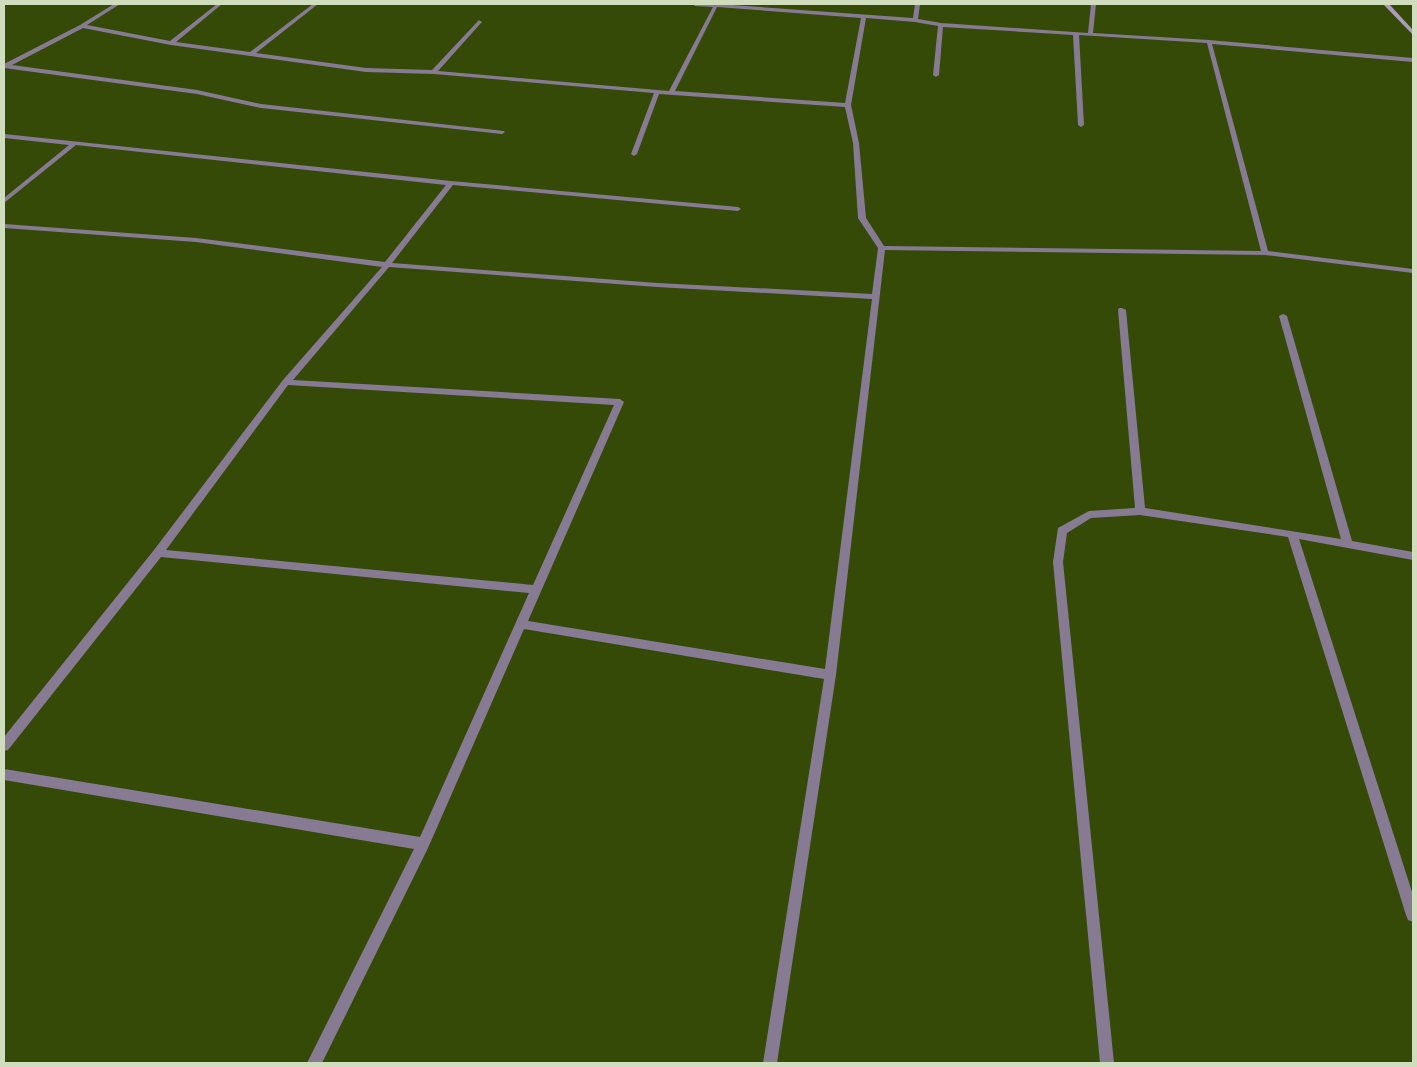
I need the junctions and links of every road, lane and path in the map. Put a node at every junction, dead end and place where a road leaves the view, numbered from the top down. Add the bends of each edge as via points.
1 (117, 4) edge
2 (220, 4) edge
3 (316, 4) edge
4 (695, 4) edge
5 (918, 4) edge
6 (1094, 4) edge
7 (1386, 4) edge
8 (716, 5) junction
9 (864, 17) junction
10 (915, 20) junction
11 (479, 22) dead end
12 (941, 25) junction
13 (82, 26) junction
14 (1076, 33) junction
15 (1413, 33) edge
16 (1090, 34) junction
17 (1209, 42) junction
18 (171, 43) junction
19 (251, 54) junction
20 (1413, 60) edge
21 (5, 66) edge
22 (434, 72) junction
23 (936, 75) dead end
24 (657, 92) junction
25 (670, 93) junction
26 (848, 105) junction
27 (1081, 125) dead end
28 (502, 132) dead end
29 (4, 136) edge
30 (74, 144) junction
31 (634, 154) dead end
32 (451, 183) junction
33 (4, 201) edge
34 (738, 209) dead end
35 (4, 226) edge
36 (882, 248) junction
37 (1264, 253) junction
38 (388, 265) junction
39 (1413, 272) edge
40 (876, 297) junction
41 (1122, 310) dead end
42 (1284, 316) dead end
43 (286, 382) junction
44 (1140, 512) junction
45 (1292, 534) junction
46 (1348, 545) junction
47 (158, 553) junction
48 (1413, 556) edge
49 (537, 590) junction
50 (521, 624) junction
51 (830, 674) junction
52 (4, 746) edge
53 (4, 774) edge
54 (423, 844) junction
55 (1413, 915) edge
56 (314, 1063) edge
57 (770, 1063) edge
58 (1107, 1063) edge

1 - 13 street
2 - 18 street
3 - 19 street
4 - 8 street
5 - 10 street
6 - 16 street
7 - 15 street
8 - 9 street
8 - 25 street
9 - 10 street
9 - 26 street
10 - 12 street
11 - 22 street
12 - 14 street
12 - 23 street
13 - 18 street
13 - 21 street
14 - 16 street
14 - 27 street
16 - 17 street
17 - 20 street
17 - 37 street
18 - 19 street
19 - 22 street via 366,70
21 - 28 street via 197,92 261,106
22 - 24 street
24 - 25 street
24 - 31 street
25 - 26 street
26 - 36 street via 856,144 862,218
29 - 30 street
30 - 32 street
30 - 33 street
32 - 34 street
32 - 38 street
35 - 38 street via 196,240
36 - 37 street
36 - 40 street
37 - 39 street
38 - 40 street via 648,285
38 - 43 street
40 - 51 street
41 - 44 street
42 - 46 street
43 - 47 street
43 - 49 street via 620,402
44 - 45 street
44 - 58 street via 1089,514 1062,531 1058,562
45 - 46 street
45 - 55 street
46 - 48 street
47 - 49 street
47 - 52 street
49 - 50 street
50 - 51 street
50 - 54 street
51 - 57 street
53 - 54 street
54 - 56 street

